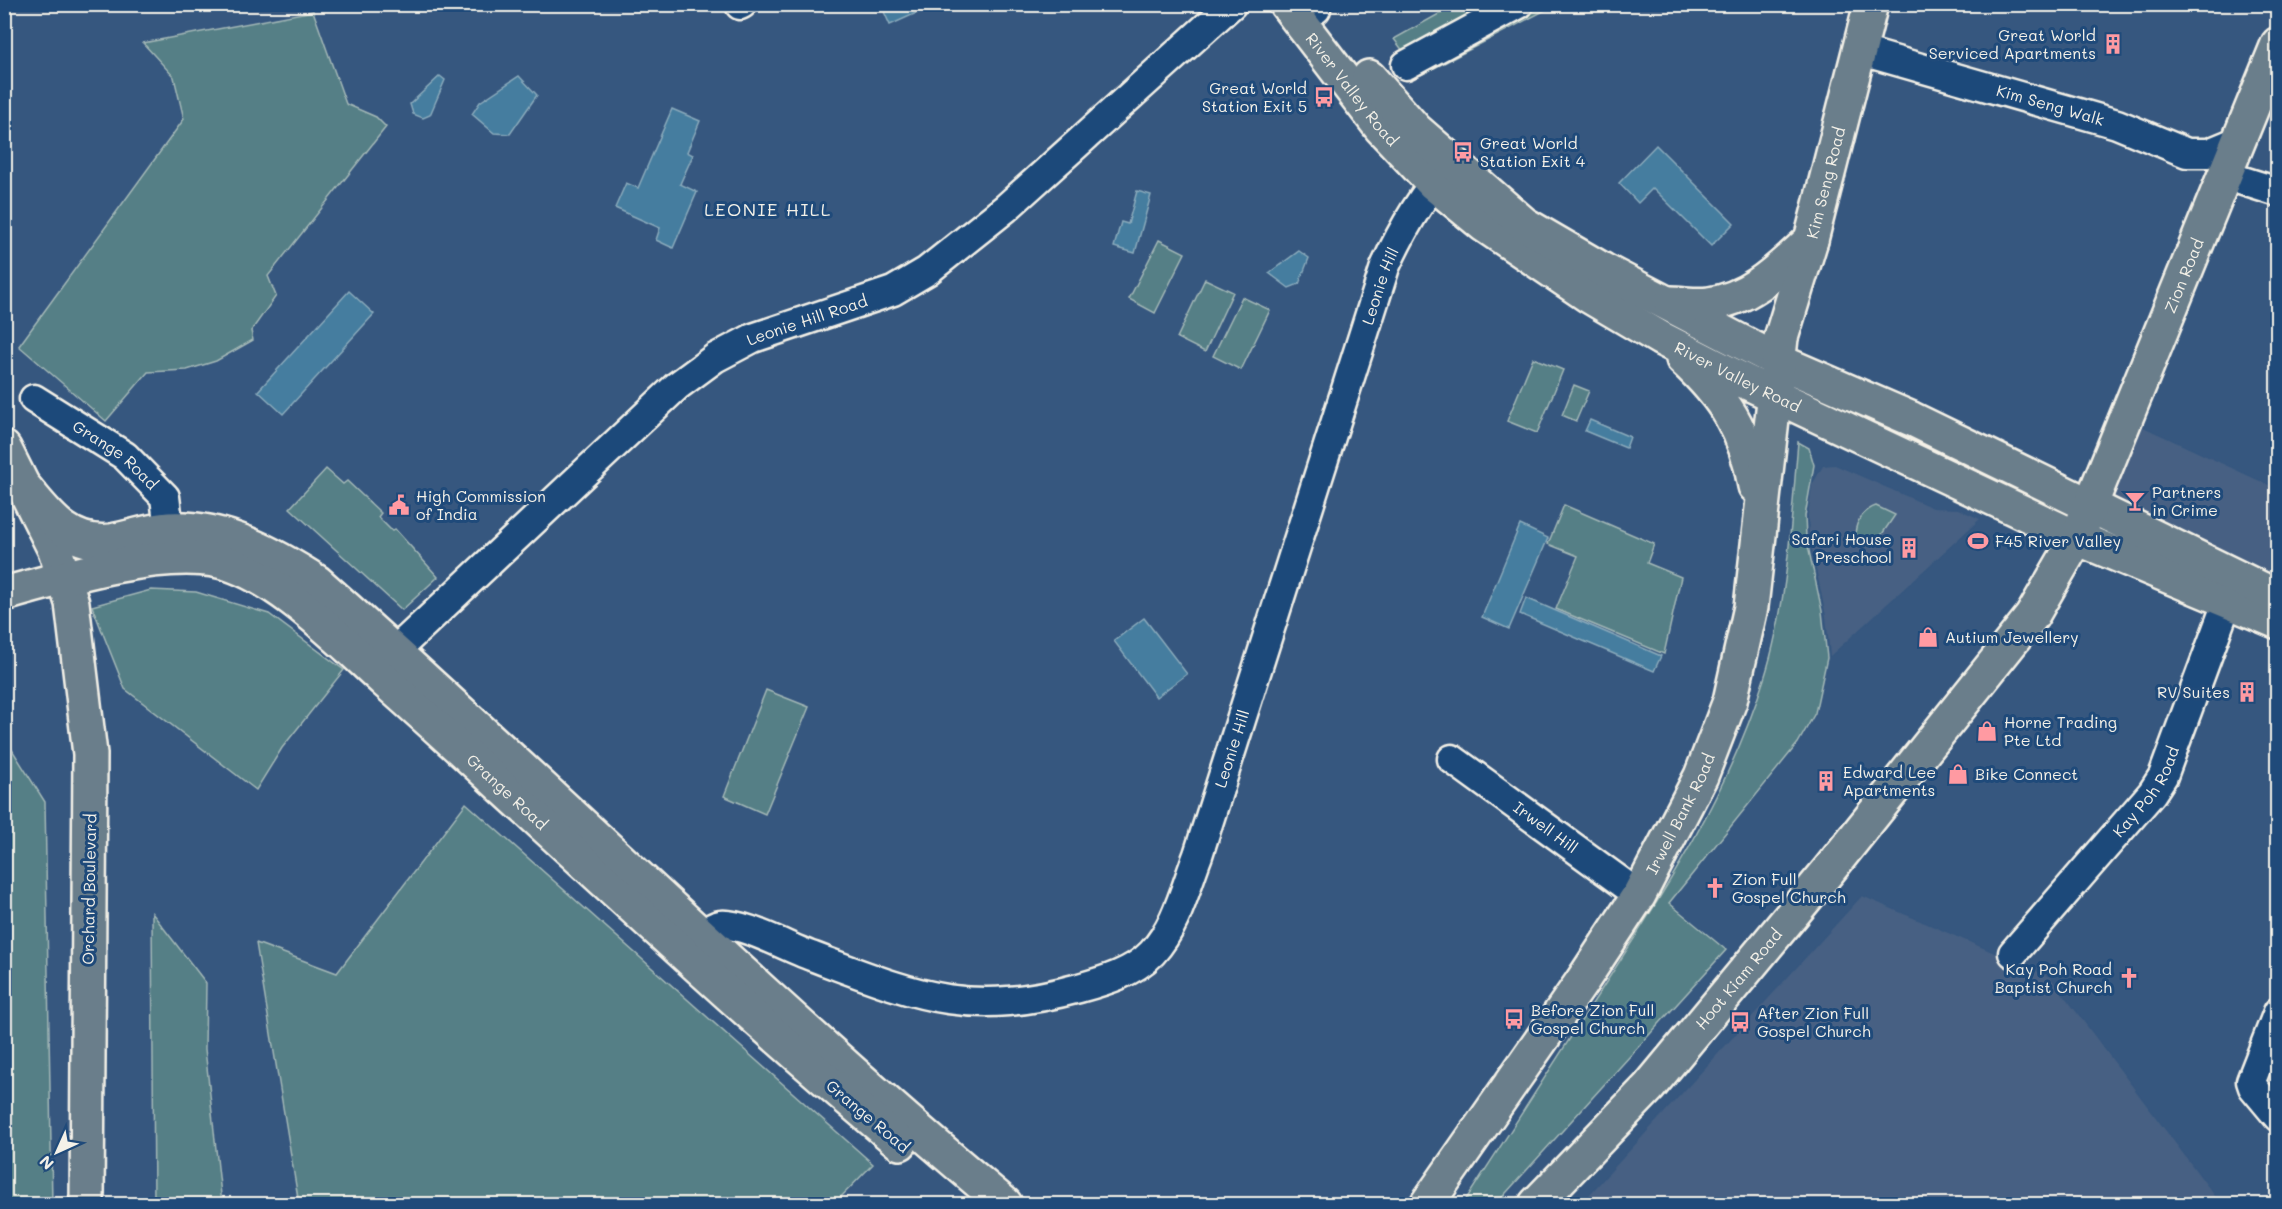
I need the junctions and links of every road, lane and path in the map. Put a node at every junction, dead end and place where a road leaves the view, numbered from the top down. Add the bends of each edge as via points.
1 (1232, 4) edge
2 (1519, 4) edge
3 (1871, 4) edge
4 (1308, 6) edge
5 (2277, 44) edge
6 (1858, 50) junction
7 (1406, 65) dead end
8 (2238, 141) junction
9 (1442, 173) junction
10 (2224, 175) junction
11 (2277, 192) edge
12 (1811, 240) junction
13 (1663, 302) junction
14 (1660, 338) junction
15 (1778, 362) junction
16 (1774, 394) junction
17 (34, 399) dead end
18 (4, 448) edge
19 (26, 489) junction
20 (2089, 507) junction
21 (1760, 516) junction
22 (169, 529) junction
23 (2077, 538) junction
24 (64, 577) junction
25 (4, 594) edge
26 (2277, 597) edge
27 (2228, 600) junction
28 (2277, 622) edge
29 (395, 651) junction
30 (1452, 759) dead end
31 (1639, 895) junction
32 (2013, 953) dead end
33 (705, 956) junction
34 (2277, 1012) edge
35 (2277, 1117) edge
36 (87, 1204) edge
37 (974, 1204) edge
38 (1005, 1204) edge
39 (1427, 1204) edge
40 (1536, 1204) edge

1 - 29 street, Leonie Hill Road via 970,240 919,277 893,291 753,338 715,358 677,386
2 - 7 street
3 - 6 main road, Kim Seng Road
4 - 9 main road, River Valley Road via 1387,135
5 - 8 main road, Zion Road
6 - 8 street, Kim Seng Walk via 2116,124 2187,153 2209,153
6 - 12 main road, Kim Seng Road
8 - 10 main road, Zion Road
9 - 13 main road, River Valley Road
9 - 14 main road, River Valley Road via 1484,225 1589,296
9 - 33 street, Leonie Hill via 1394,248 1382,276 1198,855 1168,932 1151,954 1105,981 1002,1004 919,996 790,949 765,945
10 - 11 street
10 - 20 main road, Zion Road
12 - 13 main road via 1757,286 1735,298 1708,304
12 - 15 main road, Kim Seng Road via 1781,338
13 - 15 main road, River Valley Road
14 - 16 main road, River Valley Road
14 - 21 main road via 1706,380 1731,414 1752,466
15 - 16 main road, Irwell Bank Road
15 - 20 main road, River Valley Road via 1912,419
16 - 21 main road, Irwell Bank Road
16 - 23 main road, River Valley Road
17 - 22 street, Grange Road via 125,456 165,497
18 - 19 main road, Grange Road
19 - 22 main road, Grange Road via 55,525 81,538 108,541
19 - 24 main road, Grange Road
20 - 23 main road, Hoot Kiam Road
20 - 26 main road, River Valley Road
21 - 31 main road, Irwell Bank Road via 1751,607 1730,700 1701,776
22 - 29 main road, Grange Road via 213,533 253,545 287,562 317,582
23 - 27 main road, River Valley Road
23 - 40 main road, Hoot Kiam Road via 2032,616 1829,870 1649,1087
24 - 25 main road
24 - 33 main road, Grange Road via 171,558 215,560 269,584 298,603
24 - 36 main road, Orchard Boulevard via 72,603 90,754
27 - 28 main road, River Valley Road
27 - 32 street, Kay Poh Road via 2163,776
29 - 33 main road, Grange Road
30 - 31 street, Irwell Hill
31 - 39 main road, Irwell Bank Road
33 - 37 main road, Grange Road via 835,1088
33 - 38 main road, Grange Road
34 - 35 street via 2251,1081

